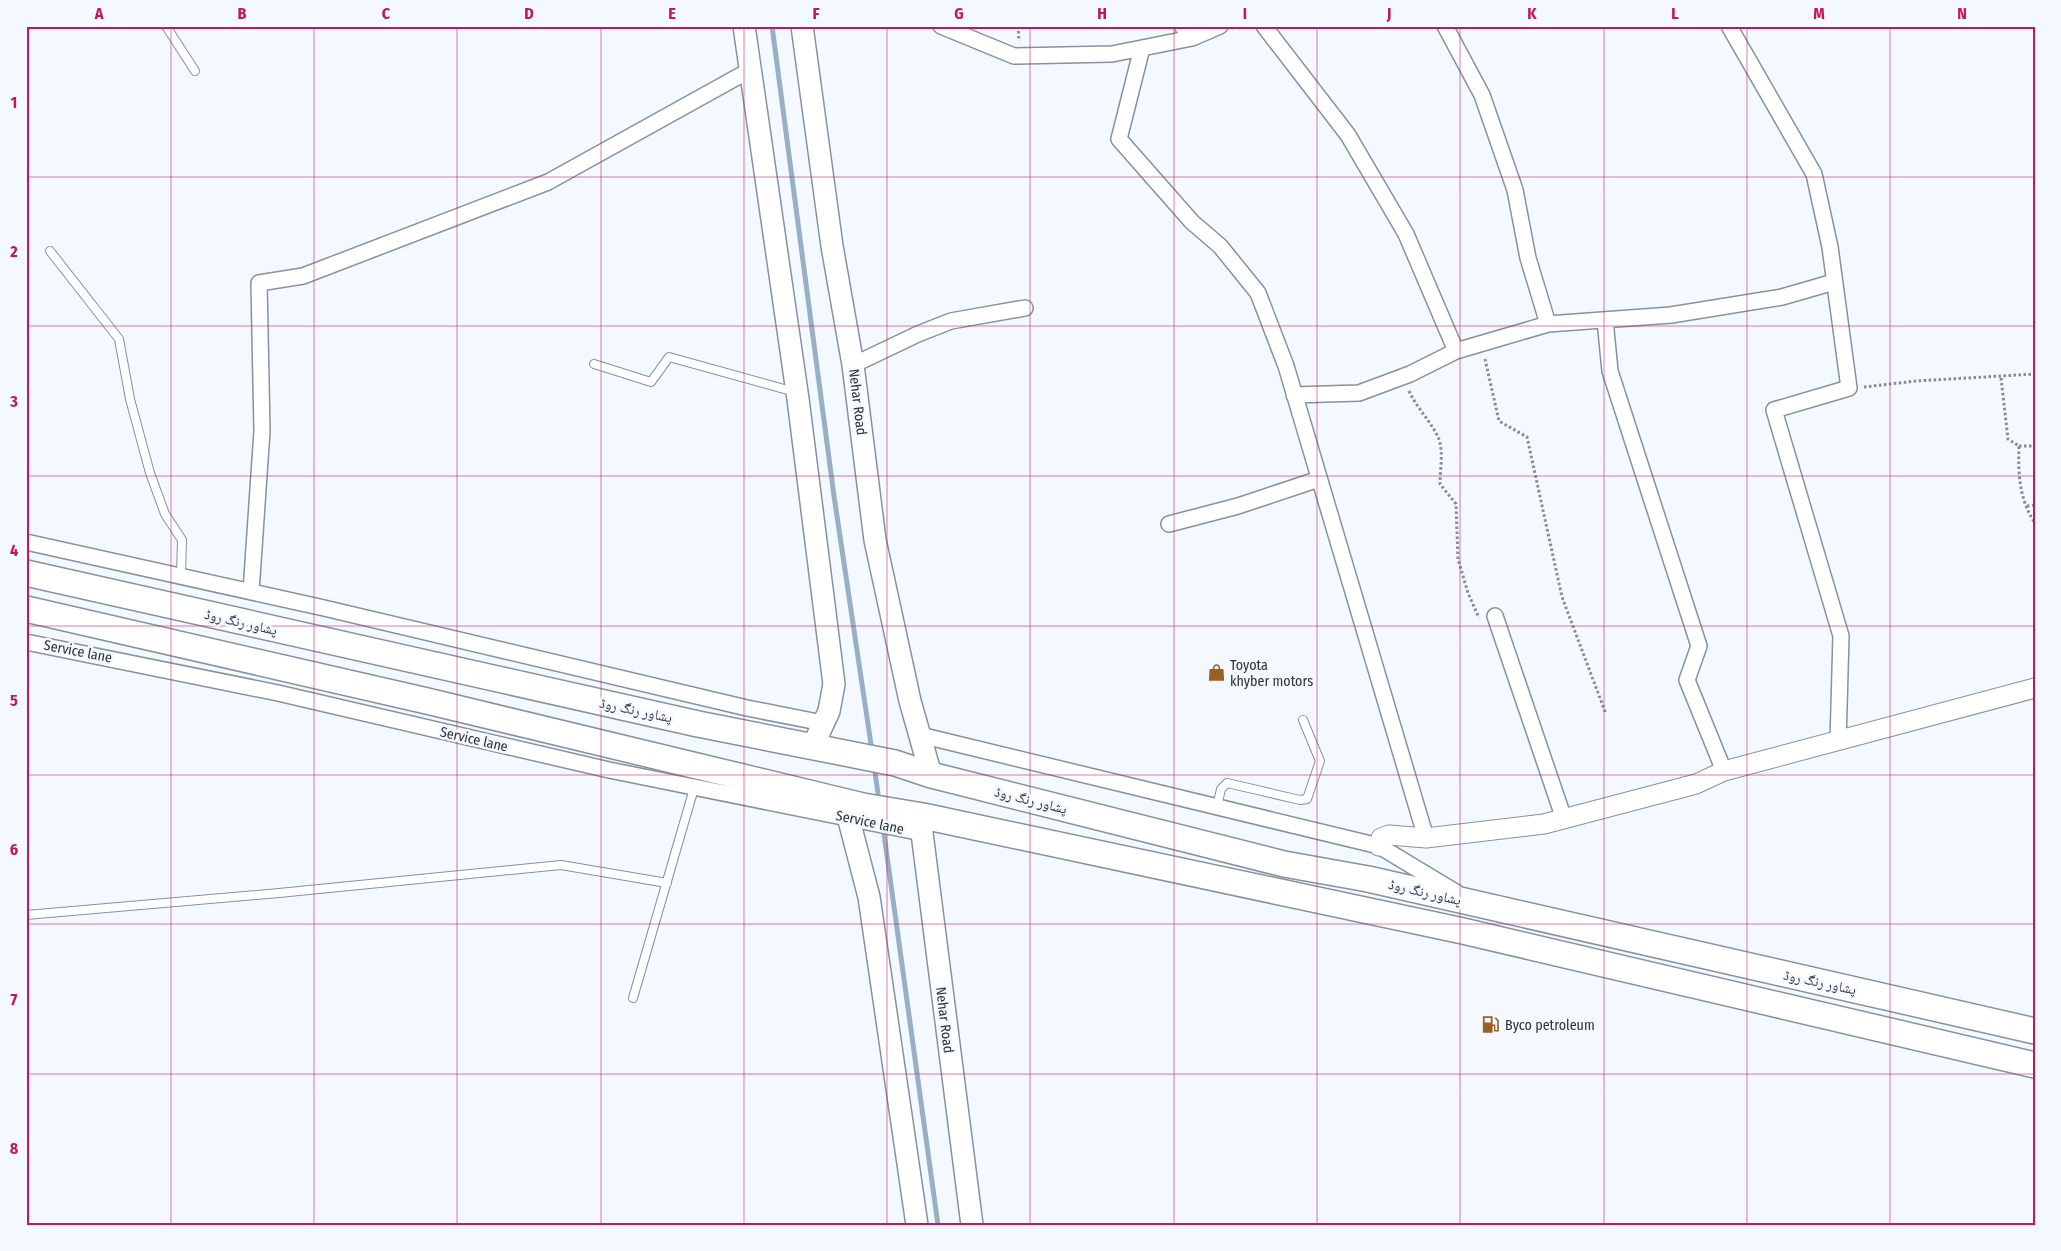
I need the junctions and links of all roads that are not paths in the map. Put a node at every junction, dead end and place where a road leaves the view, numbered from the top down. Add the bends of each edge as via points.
1 (166, 26) edge
2 (744, 26) edge
3 (802, 26) edge
4 (942, 26) edge
5 (1220, 26) edge
6 (1264, 26) edge
7 (1445, 26) edge
8 (1729, 26) edge
9 (1187, 32) edge
10 (1142, 48) junction
11 (750, 70) junction
12 (195, 71) dead end
13 (50, 251) dead end
14 (1834, 282) junction
15 (1026, 308) dead end
16 (1606, 320) junction
17 (1548, 324) junction
18 (1456, 351) junction
19 (594, 364) dead end
20 (853, 366) junction
21 (797, 392) junction
22 (1294, 395) junction
23 (1319, 479) junction
24 (1169, 524) dead end
25 (26, 542) edge
26 (26, 573) edge
27 (181, 576) junction
28 (251, 592) junction
29 (26, 609) edge
30 (1495, 616) road end
31 (26, 642) edge
32 (2035, 688) edge
33 (1303, 720) dead end
34 (824, 722) junction
35 (920, 735) junction
36 (1838, 742) junction
37 (812, 748) junction
38 (1724, 771) junction
39 (931, 775) junction
40 (698, 777) junction
41 (1217, 806) junction
42 (853, 808) junction
43 (1564, 819) junction
44 (916, 821) junction
45 (1426, 838) junction
46 (1379, 846) junction
47 (667, 883) junction
48 (1474, 904) junction
49 (26, 915) edge
50 (1646, 943) junction
51 (1706, 956) junction
52 (1640, 972) junction
53 (1693, 986) junction
54 (633, 998) dead end
55 (2035, 1031) edge
56 (2035, 1065) edge
57 (917, 1225) edge
58 (972, 1225) edge

1 - 12 lane
2 - 11 main road
3 - 20 main road, Nehar Road via 832,246
4 - 10 street via 1014,56 1112,54
5 - 9 street
6 - 18 street via 1353,143 1406,234
7 - 17 street via 1482,95 1515,190 1528,258
8 - 14 street via 1814,174
9 - 10 street
10 - 22 street via 1119,139 1192,222 1220,246 1258,293
11 - 21 main road
11 - 28 street via 548,182 303,276 259,283 262,431
13 - 27 lane via 120,339 130,399 150,473 165,514 182,540
14 - 16 street via 1782,297 1671,315
14 - 36 street via 1849,388 1774,410 1841,636
15 - 20 street via 951,321
16 - 17 street
16 - 38 street via 1610,370 1699,646 1687,680
17 - 18 street
18 - 22 street via 1359,394
19 - 21 lane via 651,382 669,357
20 - 35 main road, Nehar Road via 875,540
21 - 34 main road via 834,684
22 - 23 street
23 - 24 street via 1238,506
23 - 45 street
25 - 27 street
26 - 37 highway, پشاور رنگ روڈ
27 - 28 street
28 - 34 street via 747,708
29 - 40 highway via 427,701
30 - 43 street
31 - 40 street, Service lane via 268,691 609,770
32 - 36 street
33 - 41 lane via 1320,761 1306,799 1227,783 1221,789
34 - 37 main road
35 - 39 main road, Nehar Road
35 - 41 street
36 - 38 street
37 - 39 highway, پشاور رنگ روڈ via 895,763
38 - 43 street via 1696,784
39 - 48 highway, پشاور رنگ روڈ via 1284,864 1368,879
40 - 42 highway
40 - 47 lane
41 - 46 street
42 - 44 highway
42 - 57 main road
43 - 45 street
44 - 52 highway via 1463,931
44 - 58 main road, Nehar Road
45 - 46 street via 1389,835 1381,838
46 - 48 street
47 - 49 lane via 561,866
47 - 54 lane
48 - 50 highway, پشاور رنگ روڈ
50 - 51 highway, پشاور رنگ روڈ
50 - 52 highway via 1652,954 1650,966
51 - 53 highway via 1694,964
51 - 55 highway, پشاور رنگ روڈ
52 - 53 highway
53 - 56 highway

